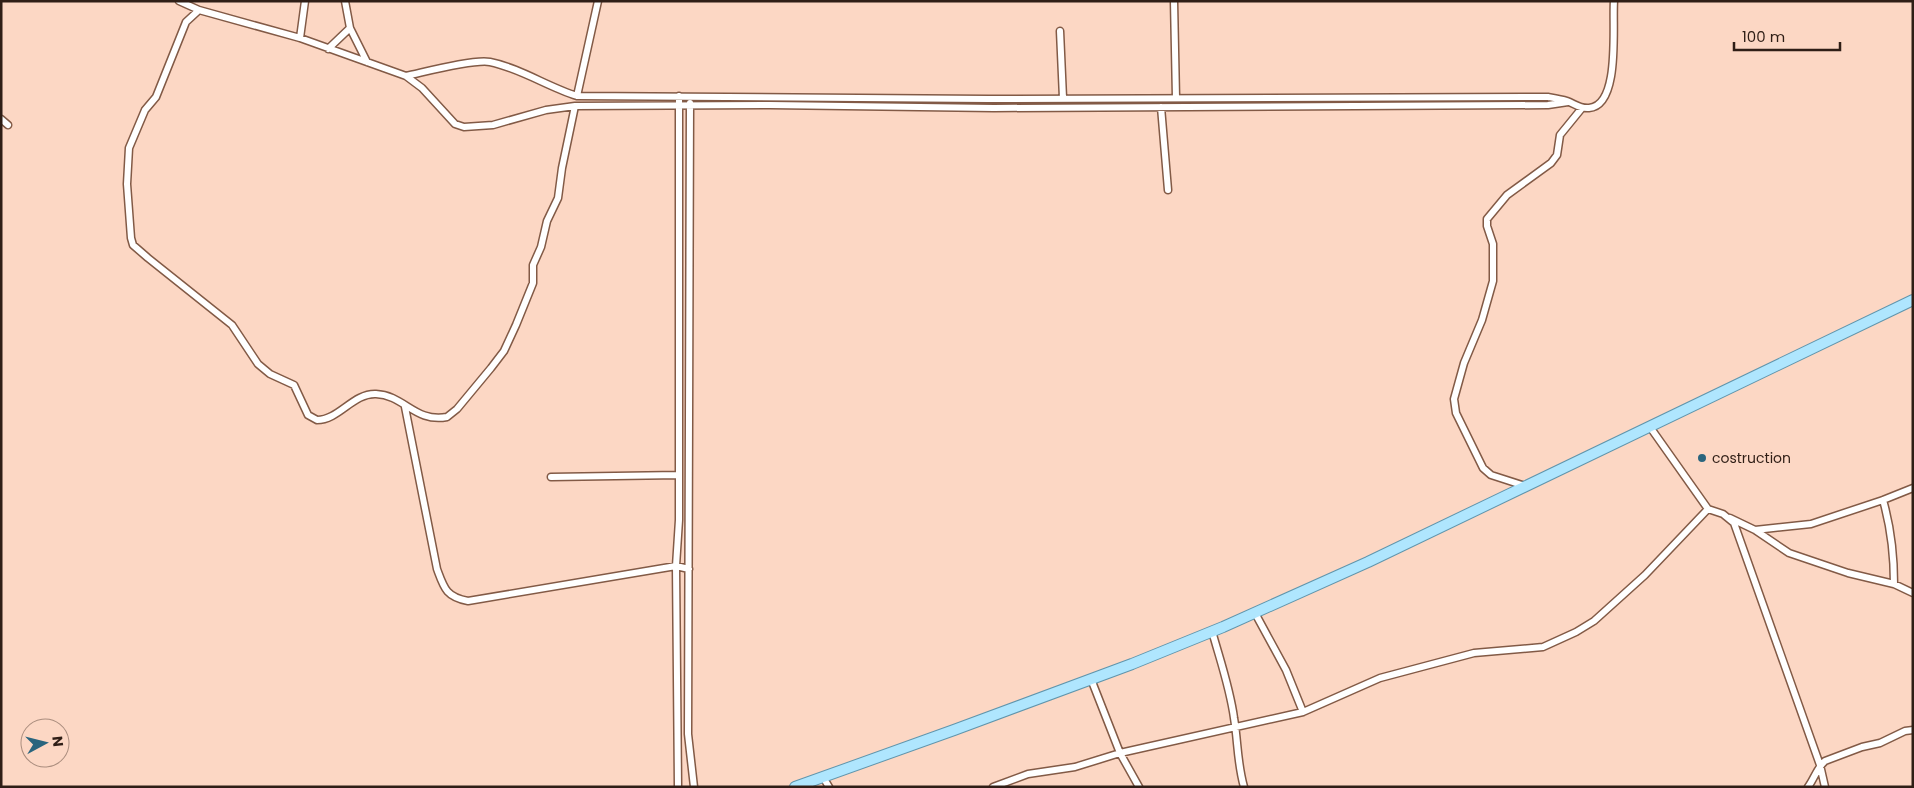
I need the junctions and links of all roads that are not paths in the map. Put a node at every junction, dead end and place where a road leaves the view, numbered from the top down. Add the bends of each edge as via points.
1 (178, 1) edge
2 (305, 1) edge
3 (345, 1) edge
4 (598, 1) edge
5 (1174, 1) edge
6 (1614, 1) edge
7 (188, 3) edge
8 (199, 10) junction
9 (350, 28) junction
10 (1060, 31) dead end
11 (300, 38) junction
12 (328, 49) junction
13 (366, 62) junction
14 (406, 76) junction
15 (577, 96) junction
16 (679, 96) junction
17 (690, 96) junction
18 (1063, 98) junction
19 (1176, 98) junction
20 (1568, 102) junction
21 (575, 106) junction
22 (679, 106) junction
23 (690, 106) junction
24 (1161, 107) junction
25 (1582, 108) junction
26 (1, 119) edge
27 (8, 125) dead end
28 (1168, 190) dead end
29 (1913, 300) edge
30 (405, 407) junction
31 (1650, 427) junction
32 (679, 476) junction
33 (551, 477) dead end
34 (1526, 487) junction
35 (1913, 488) edge
36 (1883, 500) junction
37 (1708, 509) junction
38 (1727, 517) junction
39 (1756, 530) junction
40 (676, 566) junction
41 (688, 569) junction
42 (1894, 584) junction
43 (1913, 593) edge
44 (1255, 613) junction
45 (1212, 632) junction
46 (1091, 679) junction
47 (1303, 712) junction
48 (1235, 728) junction
49 (1913, 730) edge
50 (1120, 753) junction
51 (1820, 765) junction
52 (823, 777) junction
53 (678, 787) edge
54 (694, 787) edge
55 (795, 787) edge
56 (829, 787) edge
57 (993, 787) edge
58 (1139, 787) edge
59 (1244, 787) edge
60 (1808, 787) edge
61 (1825, 787) edge

1 - 7 street
2 - 11 street
3 - 9 street
4 - 15 street
5 - 19 street
6 - 25 street via 1608,92 1600,104
7 - 8 street
8 - 11 street
8 - 30 street via 186,22 156,96 145,110 129,148 127,184 133,245 232,325 258,364 294,386 312,418 332,417 362,396 373,394 392,396
9 - 12 street
9 - 13 street
10 - 18 street
11 - 12 street
12 - 13 street
13 - 14 street
14 - 15 street via 490,62
14 - 21 street via 456,124 464,127 493,125 546,110
15 - 16 street
16 - 17 street
16 - 22 street
17 - 18 street
17 - 23 street
18 - 19 street
19 - 20 street via 1548,97
20 - 24 street via 1548,105
20 - 25 street
21 - 22 street
21 - 30 street via 558,198 534,260 533,283 504,351 450,416 426,416
22 - 23 street
22 - 32 street
23 - 24 street
23 - 41 street
24 - 28 street
25 - 34 street via 1560,135 1557,155 1551,163 1507,195 1487,219 1493,244 1492,281 1454,399 1456,413 1484,468 1491,475
26 - 27 street
29 - 31 main road
30 - 40 street via 437,569 444,588 455,599 468,601
31 - 34 main road
31 - 37 street
32 - 33 street
32 - 40 street
34 - 44 main road
35 - 36 street
36 - 39 street via 1811,524
36 - 42 street via 1890,523
37 - 38 street
37 - 47 street via 1645,575 1594,621 1576,632 1542,646 1474,653 1380,678
38 - 39 street
38 - 51 street via 1734,523
39 - 42 street via 1789,553
40 - 41 street
40 - 53 street
41 - 54 street via 688,734
42 - 43 street
44 - 45 main road
44 - 47 street via 1286,670
45 - 46 main road
45 - 48 street via 1230,692
46 - 50 street
46 - 52 main road
47 - 48 street
48 - 50 street
48 - 59 street via 1238,766
49 - 51 street
50 - 57 street via 1075,767 1028,774
50 - 58 street
51 - 60 street
51 - 61 street
52 - 55 main road
52 - 56 street

